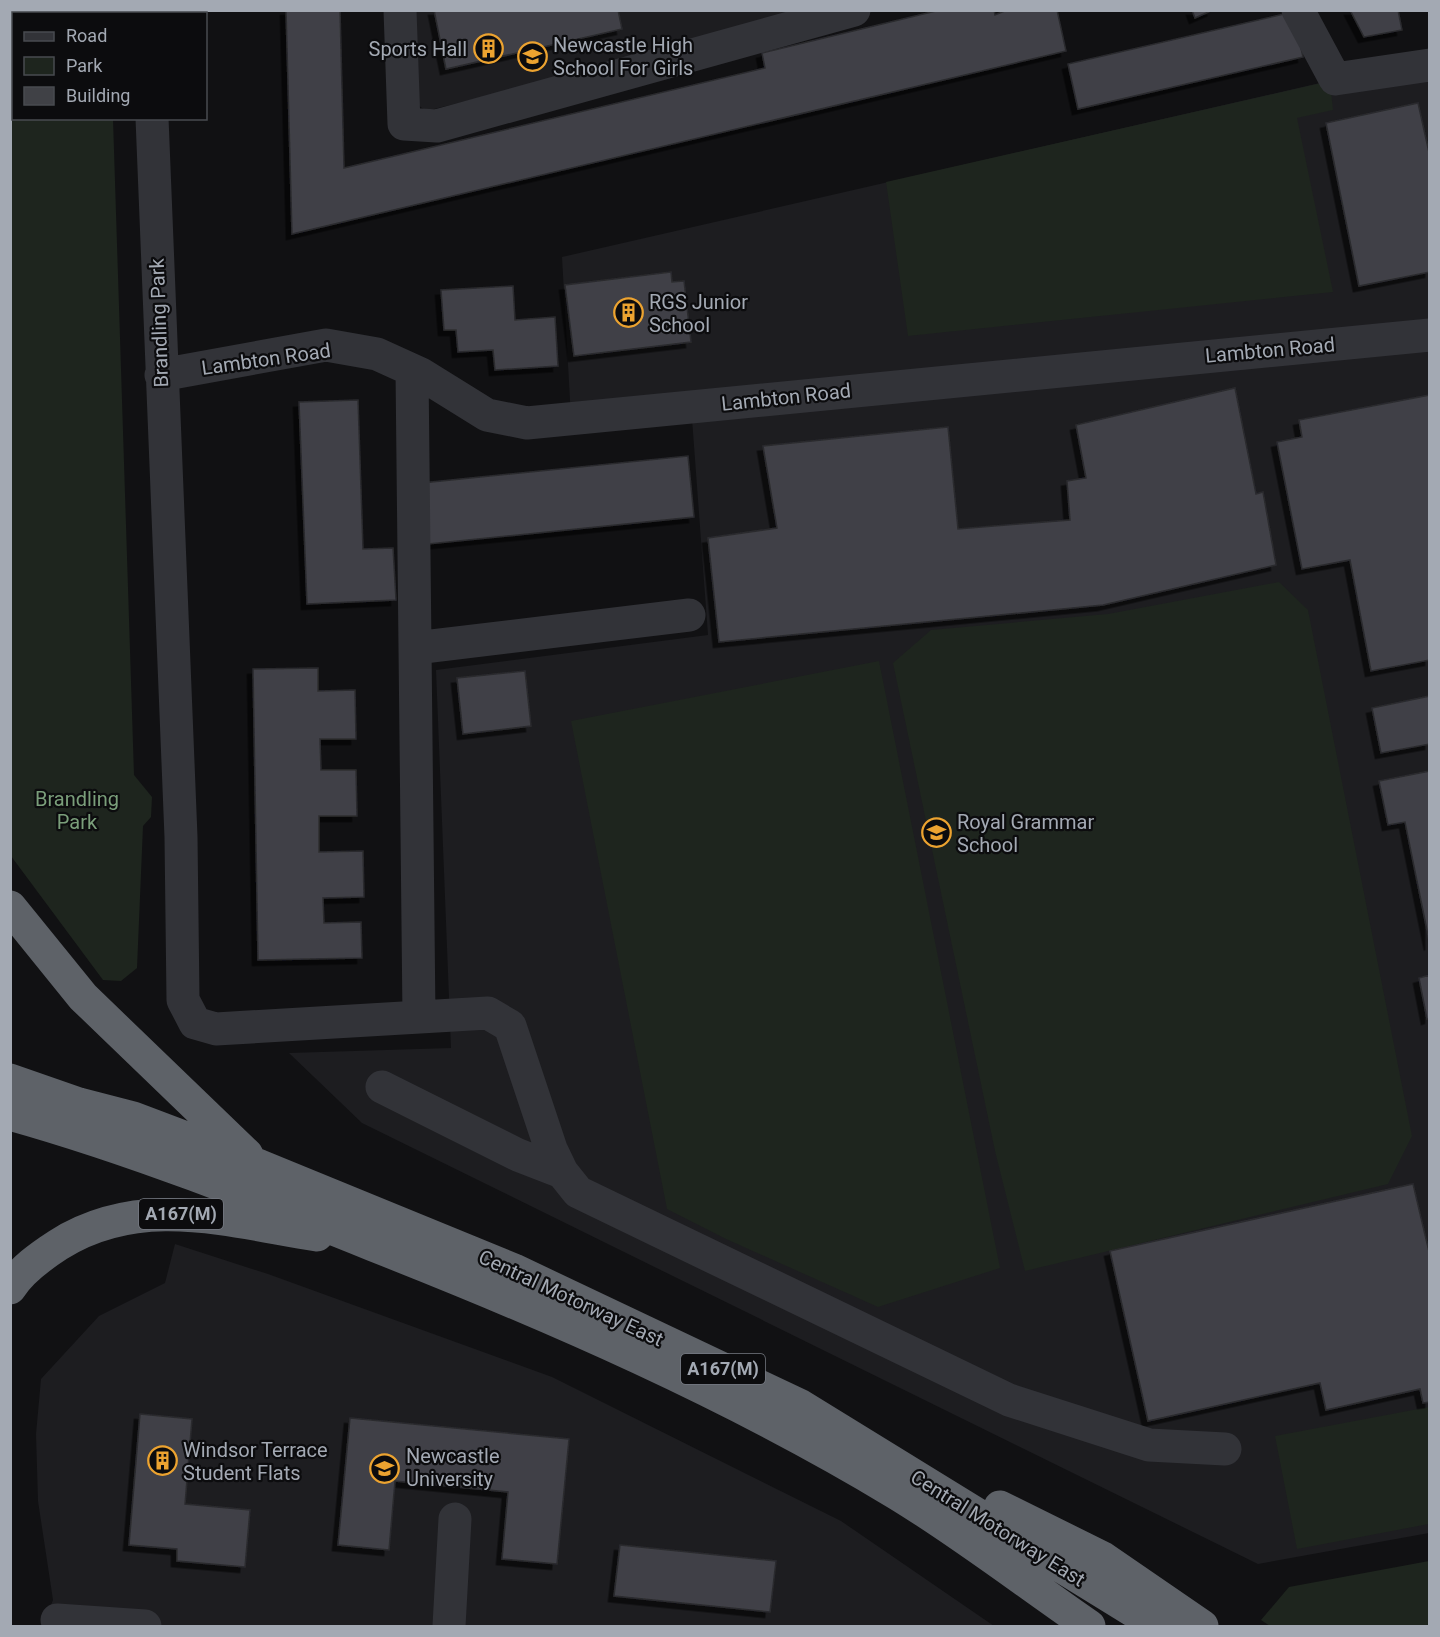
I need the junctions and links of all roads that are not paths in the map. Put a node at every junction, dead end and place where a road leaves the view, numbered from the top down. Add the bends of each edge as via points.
1 (400, 10) edge
2 (854, 10) edge
3 (1298, 10) edge
4 (1430, 65) edge
5 (152, 120) edge
6 (1430, 335) edge
7 (412, 370) junction
8 (161, 375) junction
9 (689, 615) dead end
10 (415, 648) junction
11 (10, 907) edge
12 (435, 1016) junction
13 (10, 1055) edge
14 (382, 1087) dead end
15 (15, 1097) edge
16 (562, 1172) junction
17 (258, 1181) junction
18 (372, 1244) junction
19 (10, 1288) edge
20 (801, 1406) junction
21 (1225, 1449) dead end
22 (897, 1493) junction
23 (455, 1519) dead end
24 (57, 1620) dead end
25 (145, 1626) edge
26 (449, 1626) edge
27 (1089, 1626) edge
28 (1158, 1626) edge
29 (1178, 1626) edge
30 (1202, 1626) edge

1 - 2 street via 404,124 437,126
3 - 4 street via 1335,79
5 - 8 street, Brandling Park
6 - 7 street, Lambton Road via 527,423 487,415
7 - 8 street, Lambton Road via 377,354 326,345
7 - 10 street
8 - 12 street, Brandling Park via 181,837 183,1000 195,1023 216,1029
9 - 10 street
10 - 12 street
11 - 17 highway, A167(M) via 83,997
12 - 16 street, Brandling Park via 488,1013 510,1026
13 - 17 highway, A167(M)
14 - 16 street via 518,1155
15 - 17 highway, Central Motorway East / A167(M) via 72,1131
15 - 17 highway, Central Motorway East / A167(M) via 79,1104 133,1118
16 - 21 street via 578,1192 1009,1400 1149,1445
17 - 18 highway, Central Motorway East / A167(M)
17 - 20 highway, Central Motorway East / A167(M) via 514,1270
18 - 19 highway, A167(M) via 177,1213 129,1217 84,1229 39,1257
18 - 22 highway, Central Motorway East / A167(M) via 473,1284 747,1410
20 - 28 highway, Central Motorway East / A167(M)
20 - 30 highway, A167(M) via 1103,1558
22 - 27 highway, Central Motorway East / A167(M)
22 - 29 highway, A167(M) via 1106,1579
23 - 26 street
24 - 25 street

